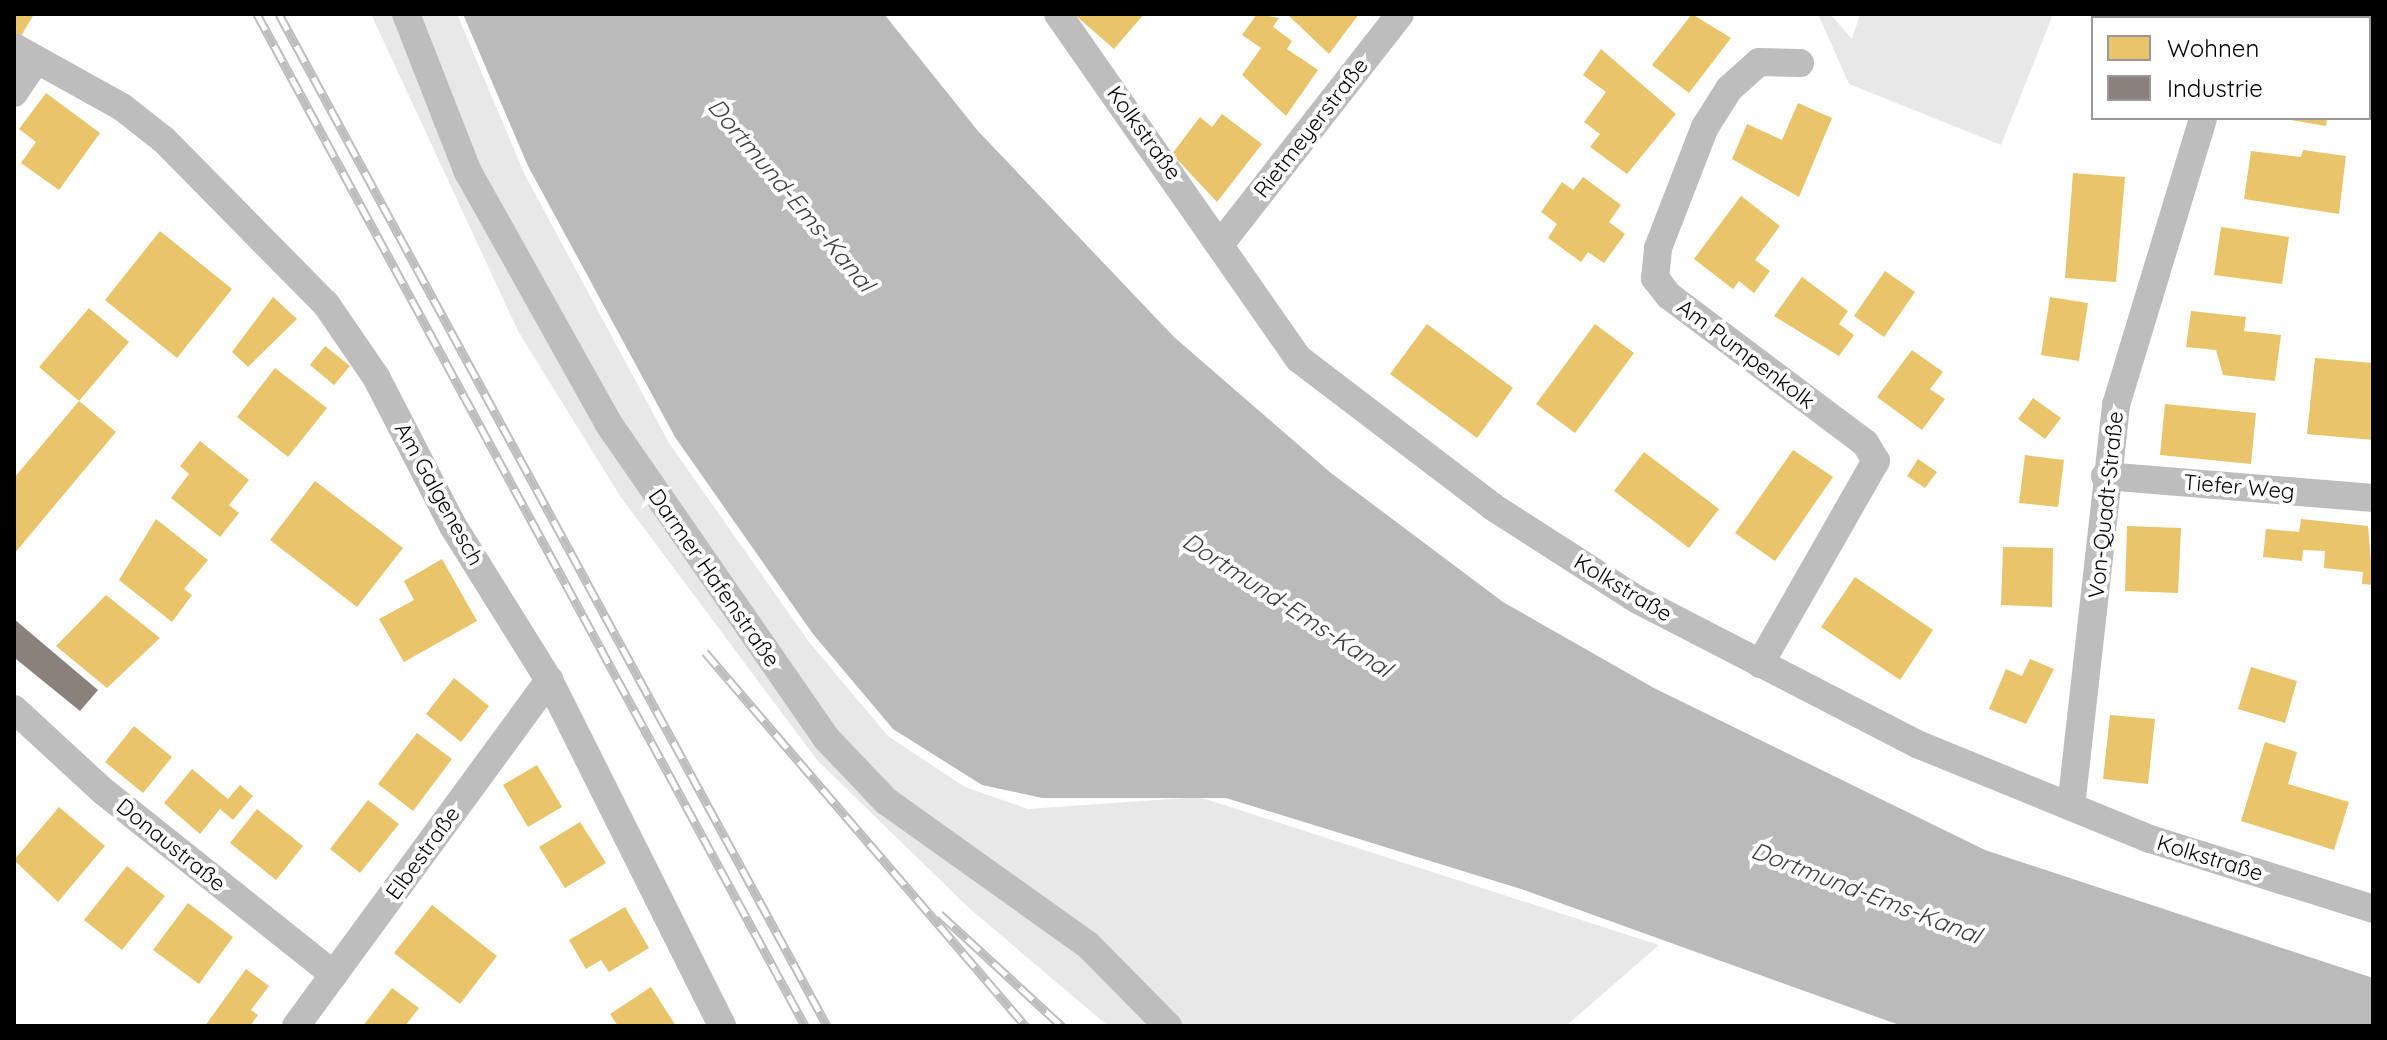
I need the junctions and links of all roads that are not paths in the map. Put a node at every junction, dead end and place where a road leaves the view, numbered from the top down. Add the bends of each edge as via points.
1 (406, 14) edge
2 (1058, 14) edge
3 (1400, 14) edge
4 (25, 54) edge
5 (1800, 63) dead end
6 (14, 93) edge
7 (2202, 120) edge
8 (1222, 242) junction
9 (2105, 476) junction
10 (2373, 498) edge
11 (1760, 664) junction
12 (549, 680) junction
13 (14, 709) edge
14 (2071, 807) junction
15 (2373, 909) edge
16 (334, 975) junction
17 (296, 1026) edge
18 (722, 1026) edge
19 (1168, 1026) edge

1 - 19 street, Darmer Hafenstraße via 468,172 608,423 826,738 886,801 1088,945
2 - 8 street, Kolkstraße
3 - 8 street, Rietmeyerstraße
4 - 6 street
4 - 12 street, Am Galgenesch via 122,107 164,140 326,304 376,377 453,526
5 - 11 street, Am Pumpenkolk via 1759,62 1729,89 1705,127 1658,248 1655,278 1669,296 1865,443 1876,461
7 - 9 street, Von-Quadt-Straße via 2147,288
8 - 11 street, Kolkstraße via 1299,359 1356,406 1550,544
9 - 10 street, Tiefer Weg
9 - 14 street, Von-Quadt-Straße
11 - 14 street, Kolkstraße via 1917,744
12 - 16 street, Elbestraße
12 - 18 street, Am Galgenesch
13 - 16 street, Donaustraße via 103,791
14 - 15 street, Kolkstraße
16 - 17 street, Elbestraße

